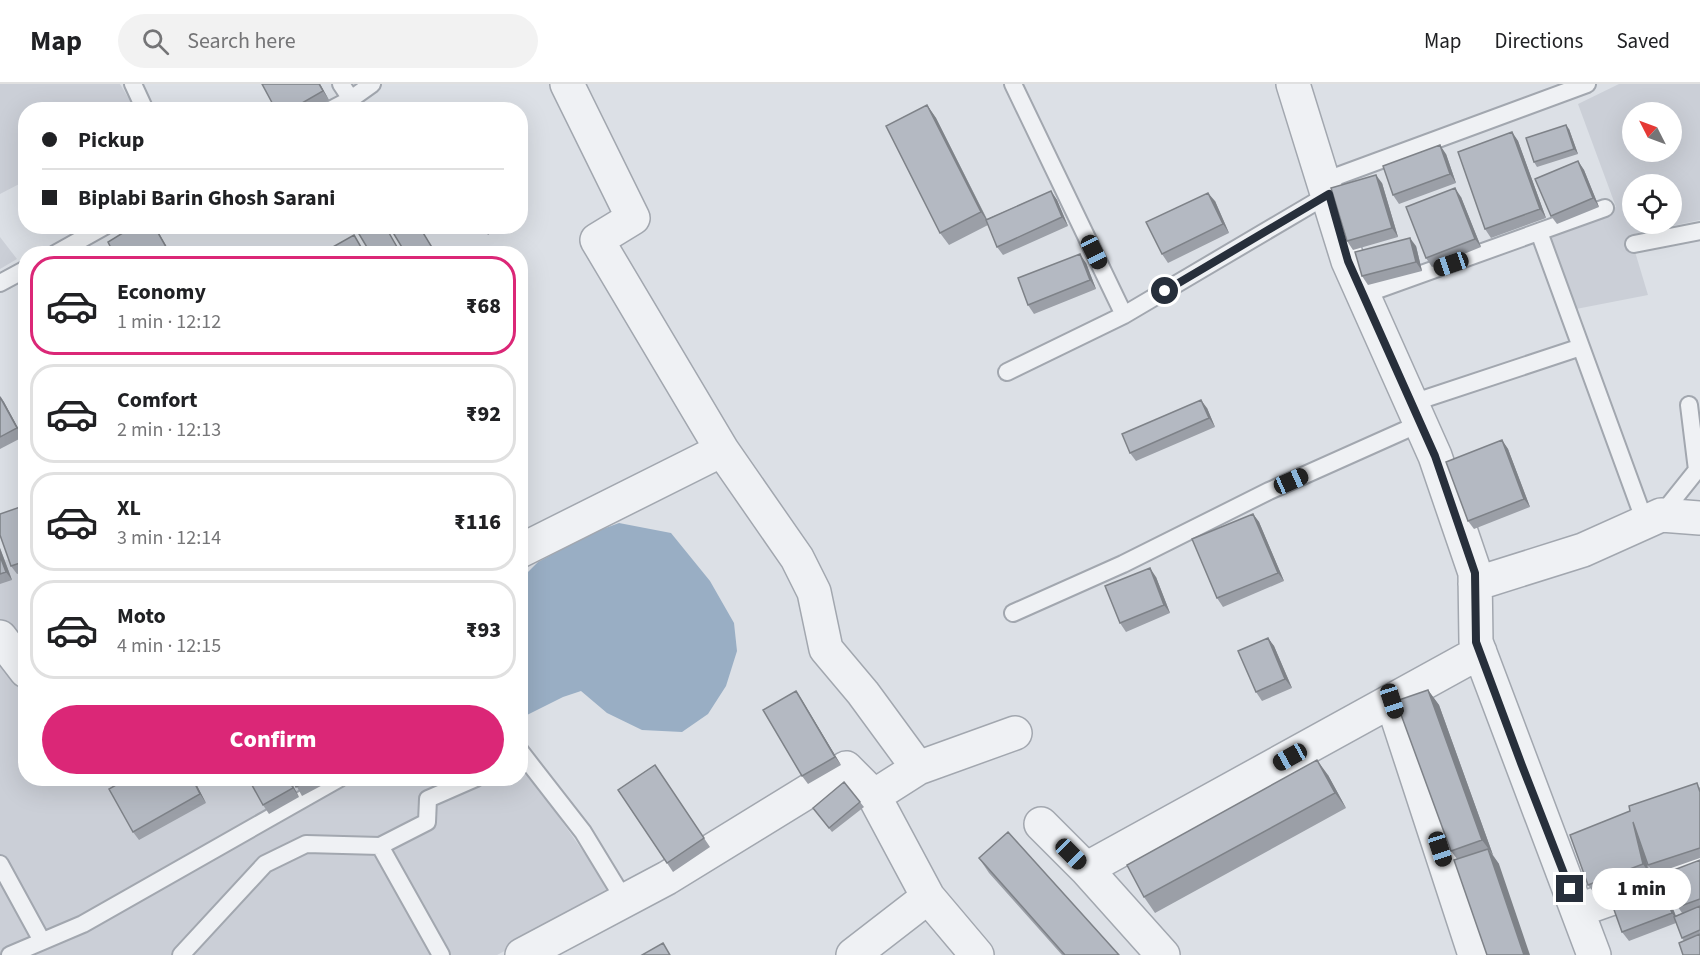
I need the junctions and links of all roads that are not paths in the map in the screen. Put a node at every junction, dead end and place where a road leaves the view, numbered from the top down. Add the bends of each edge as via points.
1 (133, 84) edge
2 (340, 84) edge
3 (372, 84) edge
4 (567, 84) edge
5 (1012, 84) edge
6 (1293, 84) edge
7 (1587, 84) edge
8 (351, 99) junction
9 (141, 102) edge
10 (345, 102) edge
11 (1326, 187) junction
12 (1605, 208) dead end
13 (1700, 231) edge
14 (1539, 232) junction
15 (91, 234) edge
16 (1635, 244) dead end
17 (69, 246) edge
18 (18, 273) edge
19 (0, 283) edge
20 (1363, 295) junction
21 (1124, 315) junction
22 (1581, 347) junction
23 (1007, 372) dead end
24 (1689, 405) dead end
25 (1416, 413) junction
26 (722, 450) junction
27 (1653, 518) junction
28 (1700, 518) edge
29 (528, 547) edge
30 (1475, 584) junction
31 (1013, 613) dead end
32 (0, 637) edge
33 (1480, 652) junction
34 (18, 661) edge
35 (1392, 701) junction
36 (1015, 733) dead end
37 (528, 763) edge
38 (918, 768) junction
39 (326, 786) edge
40 (458, 786) edge
41 (874, 796) junction
42 (1041, 824) dead end
43 (380, 846) junction
44 (0, 864) edge
45 (1700, 867) edge
46 (1086, 869) junction
47 (928, 897) junction
48 (625, 901) junction
49 (1579, 910) junction
50 (42, 941) junction
51 (10, 955) edge
52 (181, 955) edge
53 (441, 955) edge
54 (522, 955) edge
55 (853, 955) edge
56 (976, 955) edge
57 (1163, 955) edge
58 (1475, 955) edge
59 (1594, 955) edge

1 - 9 lane
2 - 8 lane
3 - 8 lane
4 - 26 street via 633,218 597,240
5 - 21 lane
6 - 11 street
7 - 11 lane
8 - 10 lane
11 - 20 street via 1348,261
11 - 21 lane
12 - 14 lane
13 - 16 lane
14 - 20 lane
14 - 22 lane
15 - 17 lane
18 - 19 lane
20 - 25 street
21 - 23 lane
22 - 25 lane
22 - 27 lane
24 - 27 lane via 1697,470
25 - 30 street via 1435,456 1475,573
25 - 31 lane via 1123,564
26 - 29 street
26 - 38 street via 797,558 814,592 826,649
27 - 28 street
27 - 30 street via 1583,550
30 - 33 street via 1476,642
32 - 34 street
33 - 35 street
33 - 49 street
35 - 46 street
35 - 58 street
36 - 38 street
37 - 48 lane via 583,832
38 - 41 street
39 - 50 lane via 83,924
40 - 43 lane via 428,799 427,822
41 - 47 street
41 - 48 street via 846,768
42 - 46 street
43 - 52 lane via 306,844 265,864
43 - 53 lane
44 - 50 lane
45 - 49 street
46 - 57 street
47 - 55 street
47 - 56 street
48 - 54 street
49 - 59 street
50 - 51 lane

